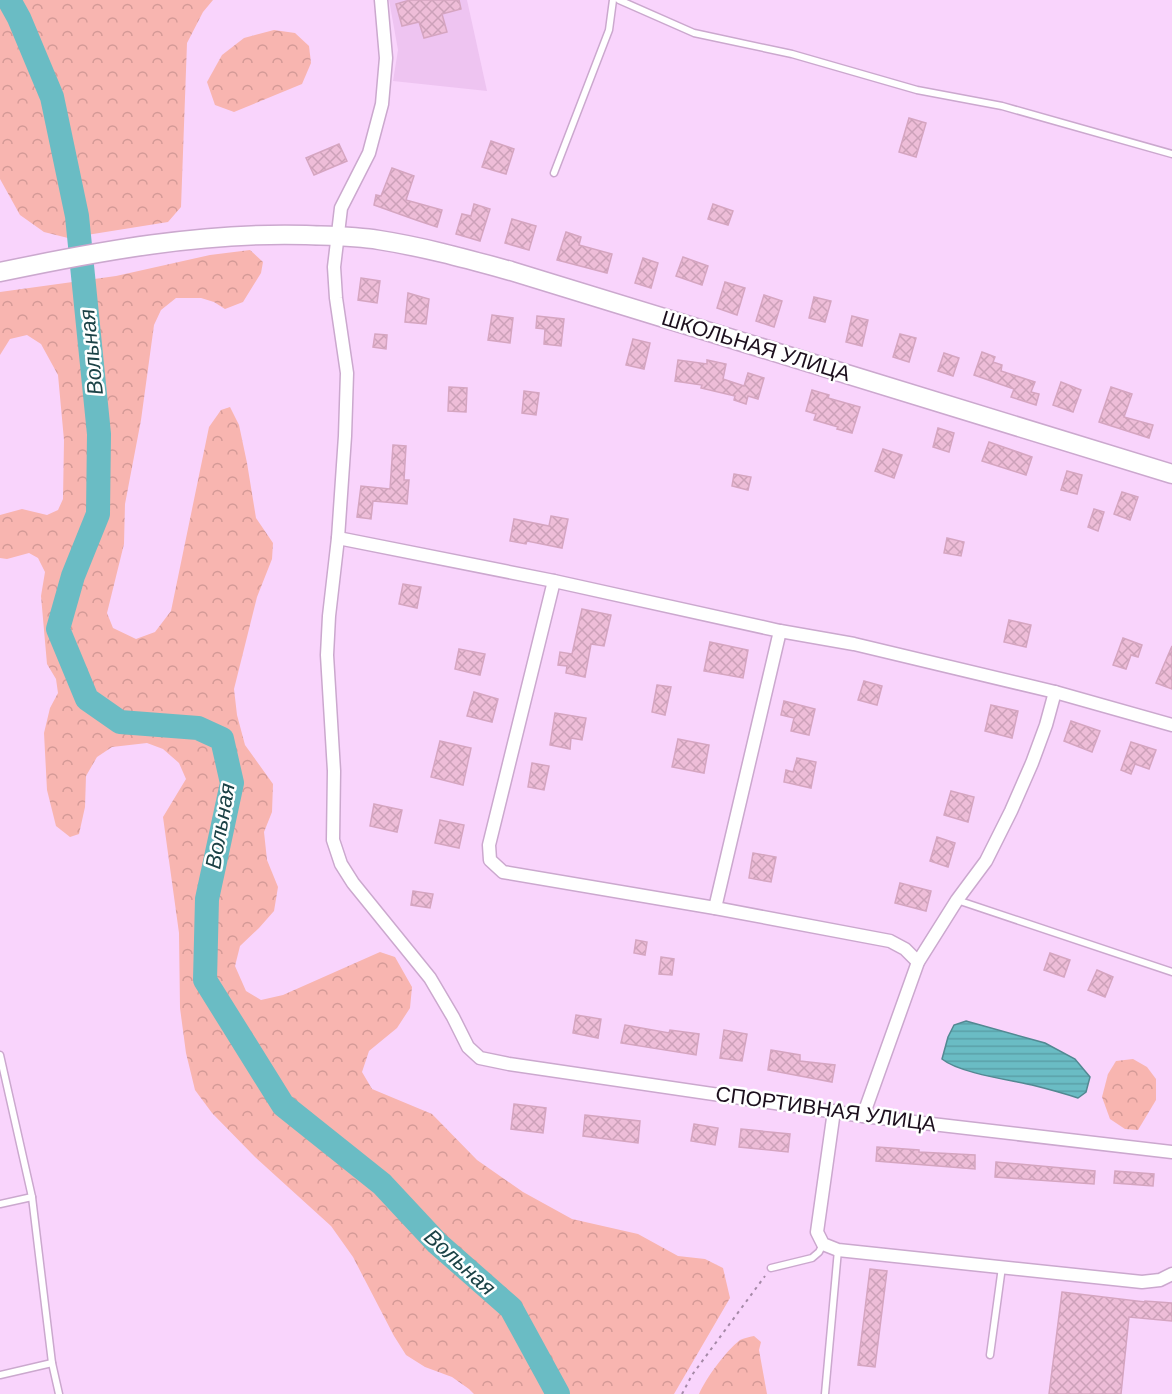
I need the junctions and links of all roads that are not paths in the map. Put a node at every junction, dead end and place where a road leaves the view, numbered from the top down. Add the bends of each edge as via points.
1 (381, 0) edge
2 (613, 0) edge
3 (619, 0) edge
4 (1172, 154) edge
5 (554, 173) dead end
6 (337, 236) junction
7 (0, 272) edge
8 (1172, 474) edge
9 (338, 538) junction
10 (554, 581) junction
11 (780, 631) junction
12 (1055, 692) junction
13 (1172, 725) edge
14 (957, 900) junction
15 (715, 908) junction
16 (918, 962) junction
17 (1172, 972) edge
18 (0, 1055) edge
19 (834, 1111) junction
20 (863, 1116) junction
21 (1172, 1152) edge
22 (32, 1197) junction
23 (0, 1204) edge
24 (823, 1244) junction
25 (838, 1250) junction
26 (1002, 1267) junction
27 (771, 1268) road end
28 (1172, 1274) edge
29 (990, 1355) dead end
30 (52, 1363) junction
31 (0, 1375) edge
32 (59, 1394) edge
33 (825, 1394) edge

1 - 6 street via 386,58 382,104 369,153 341,208
2 - 5 lane via 609,30
3 - 4 lane via 694,33 792,54 917,90 1002,106
6 - 7 street, ШКОЛЬНАЯ УЛИЦА via 232,236 134,247
6 - 8 street, ШКОЛЬНАЯ УЛИЦА via 424,248 511,271
6 - 9 street via 336,298 347,373
9 - 10 street
9 - 19 street, СПОРТИВНАЯ УЛИЦА via 327,655 334,771 333,840 340,864 430,978 468,1047 480,1058 509,1064
10 - 11 street
10 - 15 street via 489,845 490,860 503,873
11 - 12 street via 854,644
11 - 15 street
12 - 13 street
12 - 14 street via 1032,763 1011,811 986,861
14 - 16 street
14 - 17 lane
15 - 16 street via 890,941
16 - 20 street
18 - 22 lane
19 - 20 street, СПОРТИВНАЯ УЛИЦА
19 - 24 street via 817,1232
20 - 21 street, СПОРТИВНАЯ УЛИЦА
22 - 23 lane
22 - 30 lane
24 - 25 street
24 - 27 lane via 812,1258
25 - 26 street
25 - 33 lane
26 - 28 street via 1142,1282
26 - 29 lane
30 - 31 lane
30 - 32 lane

